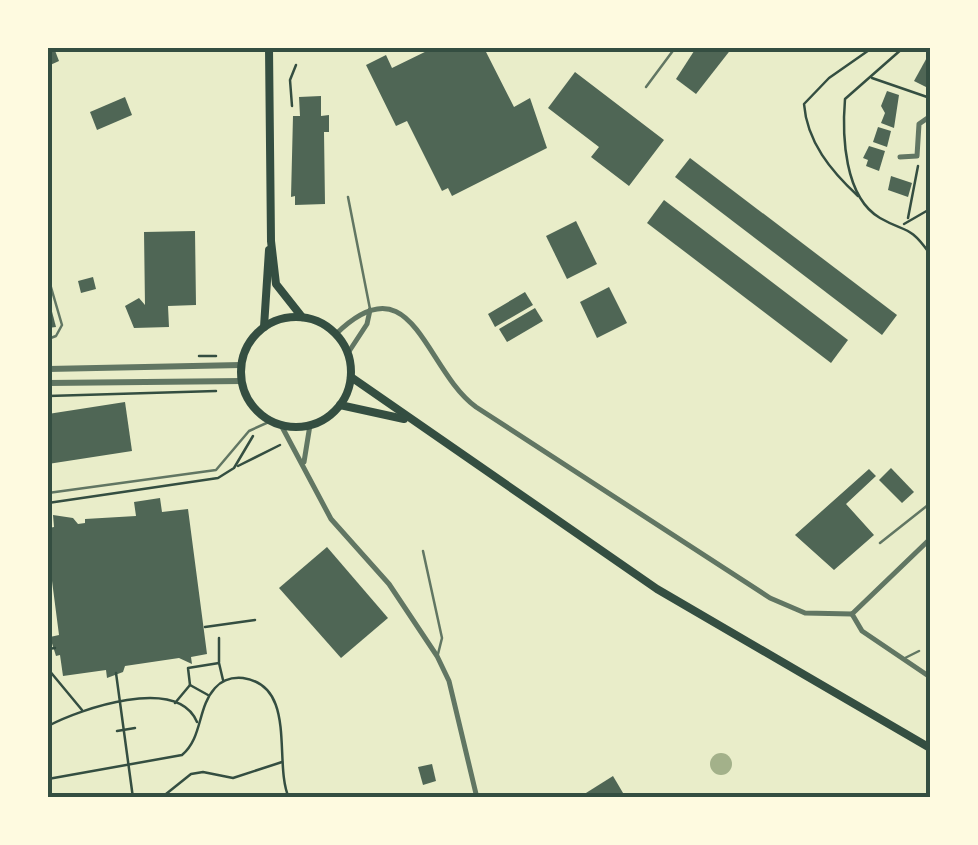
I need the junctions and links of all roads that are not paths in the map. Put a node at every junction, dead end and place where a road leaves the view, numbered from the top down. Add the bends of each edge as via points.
1 (269, 48) edge
2 (675, 48) edge
3 (646, 87) dead end
4 (930, 116) edge
5 (900, 157) dead end
6 (348, 197) dead end
7 (270, 241) junction
8 (48, 277) edge
9 (370, 310) junction
10 (302, 317) junction
11 (264, 326) junction
12 (336, 334) junction
13 (48, 339) edge
14 (348, 353) junction
15 (241, 365) junction
16 (48, 369) edge
17 (351, 377) junction
18 (242, 381) junction
19 (48, 383) edge
20 (340, 405) junction
21 (408, 420) junction
22 (271, 421) junction
23 (281, 425) junction
24 (310, 425) junction
25 (303, 465) junction
26 (48, 494) edge
27 (930, 506) edge
28 (930, 539) edge
29 (880, 544) dead end
30 (423, 551) dead end
31 (852, 614) junction
32 (919, 651) dead end
33 (437, 656) junction
34 (904, 659) junction
35 (930, 676) edge
36 (930, 748) edge
37 (477, 798) edge

1 - 7 main road
2 - 3 lane
4 - 5 street via 918,124 917,156
6 - 9 lane
7 - 10 main road via 276,284
7 - 11 main road
8 - 13 lane via 62,326
9 - 12 street
9 - 14 street
9 - 31 street via 390,307 416,324 446,379 476,407 770,598 805,613
10 - 11 main road
10 - 12 main road
11 - 15 main road
12 - 14 main road
14 - 17 main road
15 - 16 street
15 - 18 main road
17 - 20 main road
17 - 21 main road
18 - 19 street
18 - 22 main road via 247,397
20 - 21 main road
20 - 24 main road
21 - 36 main road via 657,589
22 - 23 main road
22 - 26 lane via 250,432 225,465 208,472
23 - 24 main road
23 - 25 street
24 - 25 street
25 - 33 street via 330,519 389,584
27 - 29 lane
28 - 31 street
30 - 33 lane via 442,638
31 - 34 street via 862,630
32 - 34 lane
33 - 37 street
34 - 35 street

